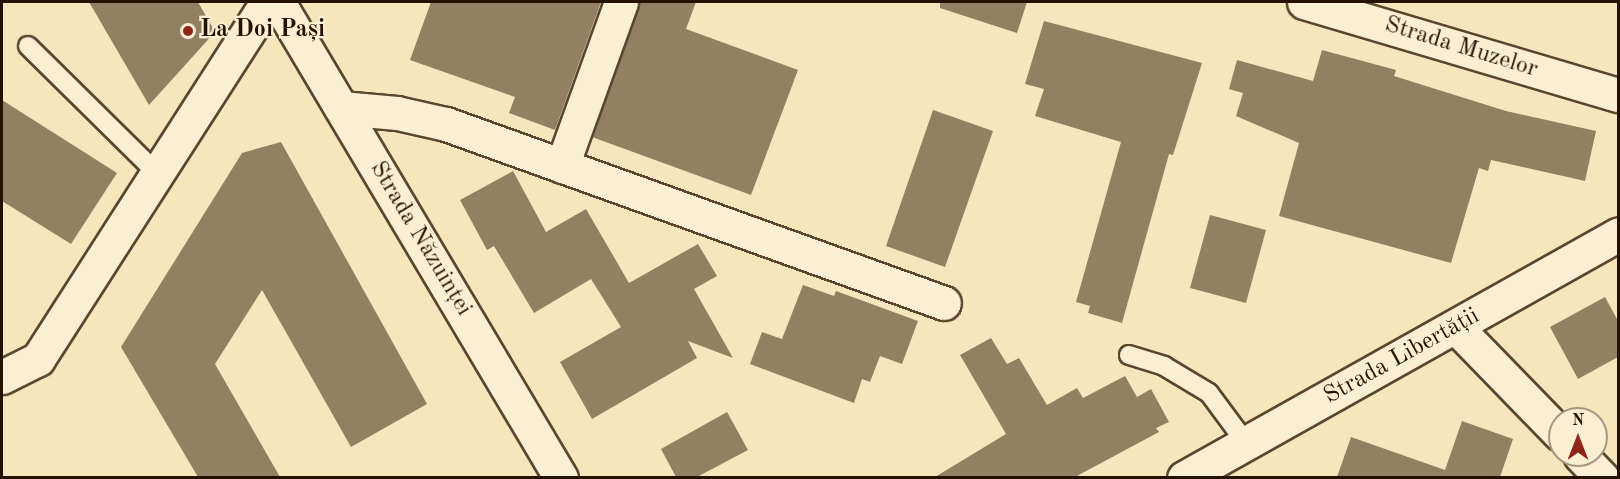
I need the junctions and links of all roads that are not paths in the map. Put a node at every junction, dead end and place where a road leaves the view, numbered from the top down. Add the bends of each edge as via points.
1 (267, 2) edge
2 (278, 2) edge
3 (621, 2) edge
4 (1304, 2) edge
5 (28, 46) dead end
6 (1616, 93) edge
7 (341, 108) junction
8 (562, 166) junction
9 (157, 173) junction
10 (1618, 234) edge
11 (944, 303) dead end
12 (1456, 327) junction
13 (1129, 355) dead end
14 (2, 377) edge
15 (1548, 422) edge
16 (1246, 443) junction
17 (561, 477) edge
18 (1184, 477) edge

1 - 9 street
2 - 7 street, Strada Năzuinței
3 - 8 street
4 - 6 street, Strada Muzelor
5 - 9 lane
7 - 8 street via 398,113 446,124
7 - 17 street, Strada Năzuinței
8 - 11 street
9 - 14 street via 38,359
10 - 12 street, Strada Libertății
12 - 15 street
12 - 16 street, Strada Libertății
13 - 16 lane via 1164,366 1209,393
16 - 18 street, Strada Libertății

